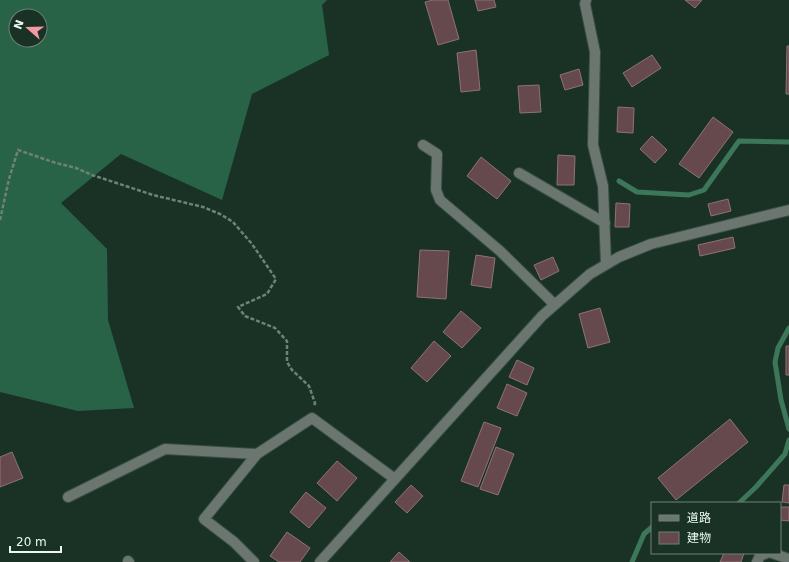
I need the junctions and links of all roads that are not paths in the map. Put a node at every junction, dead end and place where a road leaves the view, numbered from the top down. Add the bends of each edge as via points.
1 (586, 0) edge
2 (423, 145) dead end
3 (519, 173) dead end
4 (789, 210) edge
5 (605, 223) junction
6 (606, 264) junction
7 (554, 304) junction
8 (257, 454) junction
9 (395, 479) junction
10 (68, 497) dead end
11 (765, 554) edge
12 (774, 554) edge
13 (789, 560) edge
14 (254, 562) edge
15 (320, 562) edge
16 (757, 562) edge

1 - 5 street via 595,52 593,145 603,186
2 - 7 street via 437,154 436,190 440,200 500,251
3 - 5 street
4 - 6 street via 666,239
5 - 6 street
6 - 7 street
7 - 9 street
8 - 9 street via 312,418
8 - 10 street via 165,449
8 - 14 street via 204,519 234,542
9 - 15 street
11 - 16 street
12 - 13 street

